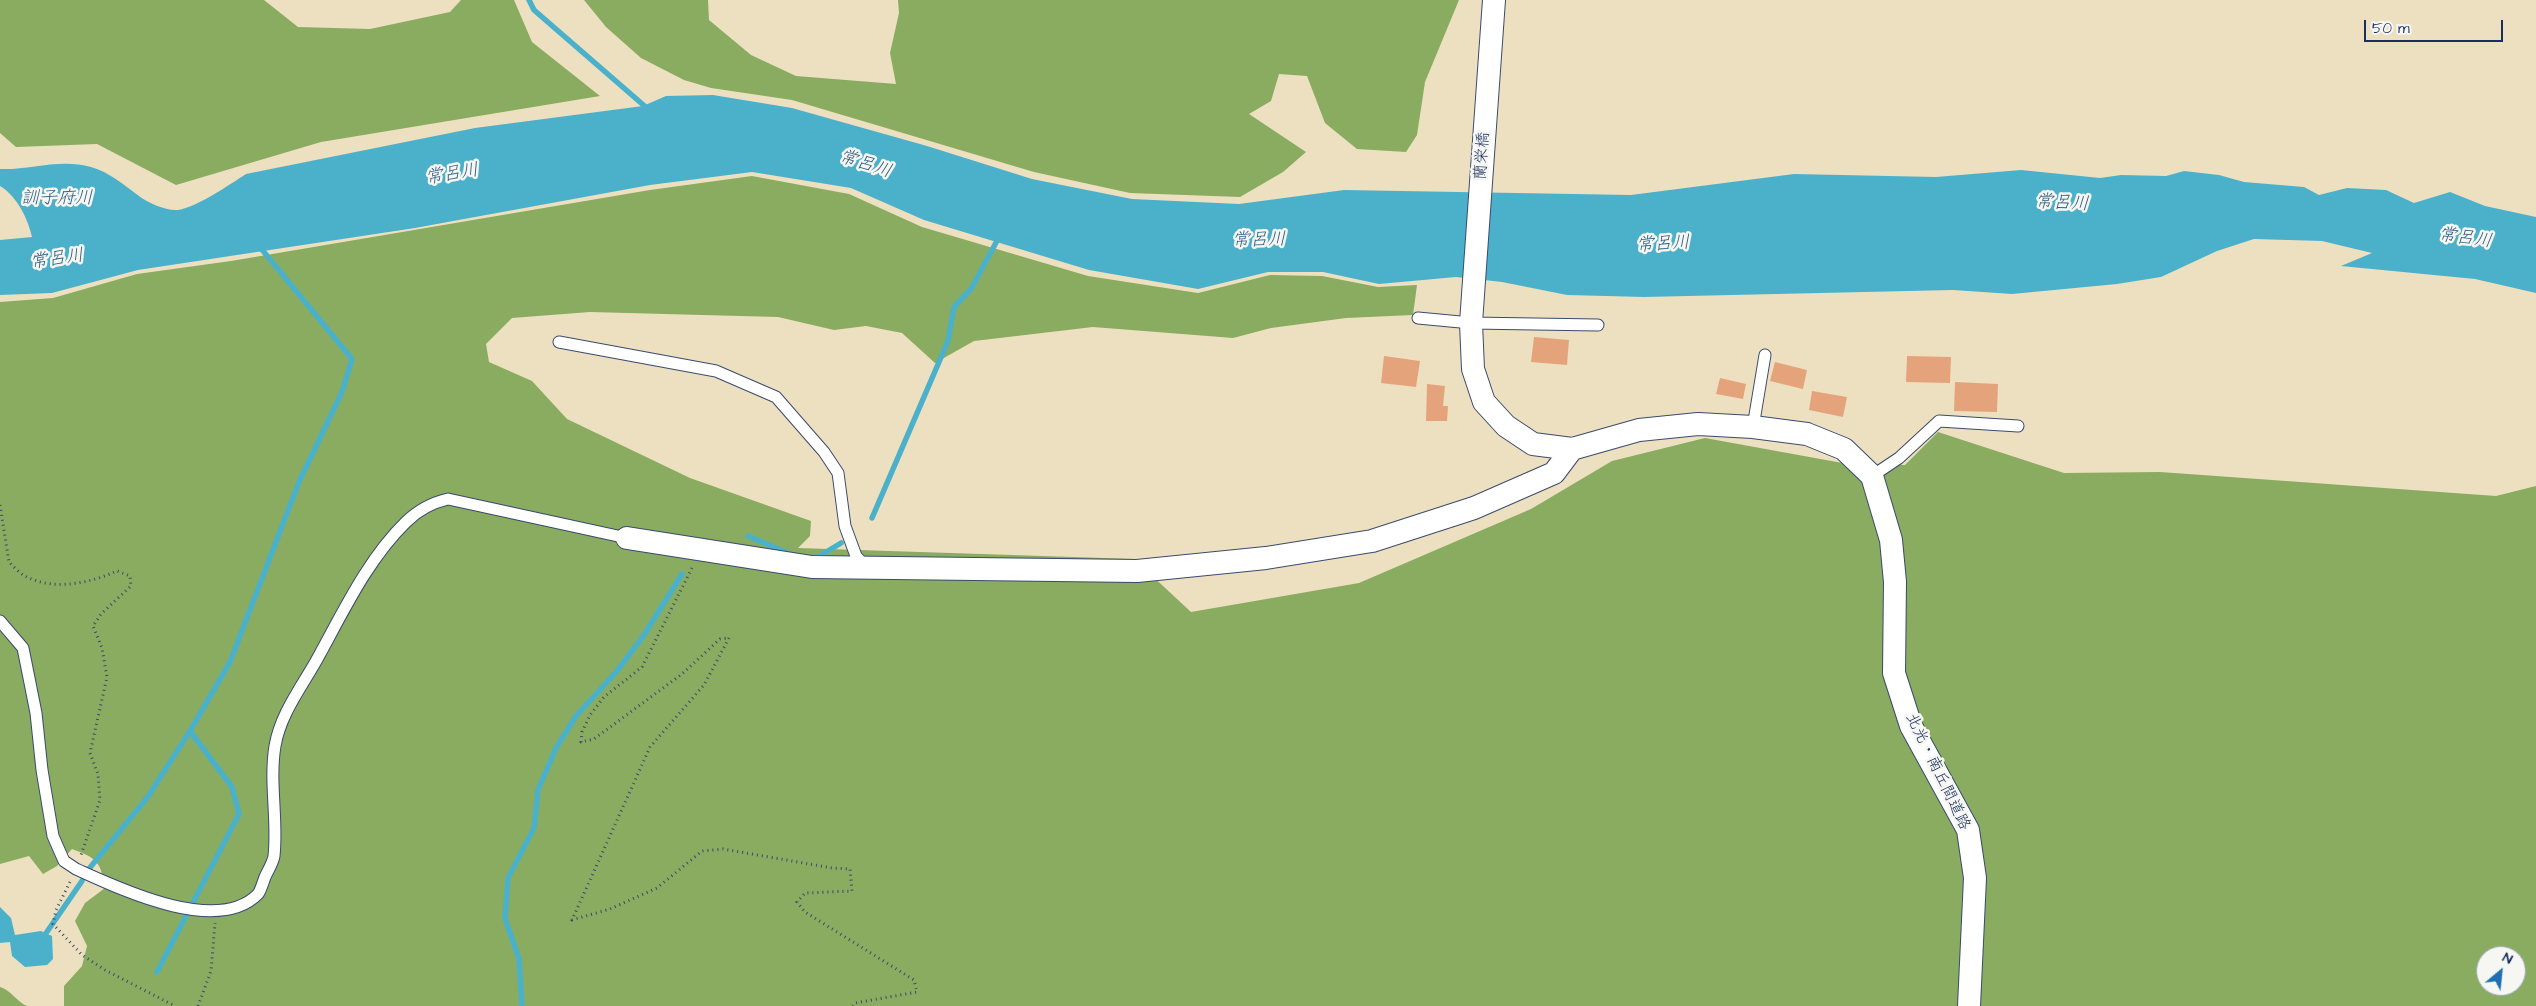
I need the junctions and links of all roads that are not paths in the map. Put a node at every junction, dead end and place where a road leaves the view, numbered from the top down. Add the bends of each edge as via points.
1 (1494, 0) edge
2 (1472, 317) junction
3 (1418, 318) dead end
4 (1598, 325) dead end
5 (559, 342) dead end
6 (1765, 355) dead end
7 (2018, 426) dead end
8 (1753, 427) junction
9 (1572, 449) junction
10 (1872, 476) junction
11 (627, 538) joint
12 (867, 568) junction
13 (0, 621) edge
14 (1969, 1006) edge

1 - 2 street, 蘭栄橋
2 - 3 lane
2 - 4 lane
2 - 9 street, 蘭栄橋 via 1473,369 1484,402 1506,426 1533,444
5 - 12 lane via 716,371 776,397 838,473 845,526 856,556
6 - 8 lane
7 - 10 lane via 1939,421 1899,458
8 - 9 street via 1698,424 1639,430
8 - 10 street via 1807,434 1844,449
9 - 12 street via 1554,473 1474,508 1372,541 1266,558 1137,571
10 - 14 street, 北光・南丘間道路 via 1891,540 1895,582 1894,673 1911,726 1968,830 1976,878
11 - 12 street via 812,568
11 - 13 lane via 448,499 432,503 406,522 335,622 280,721 274,748 274,858 259,893 237,906 216,910 157,904 64,862 53,836 36,713 23,648

